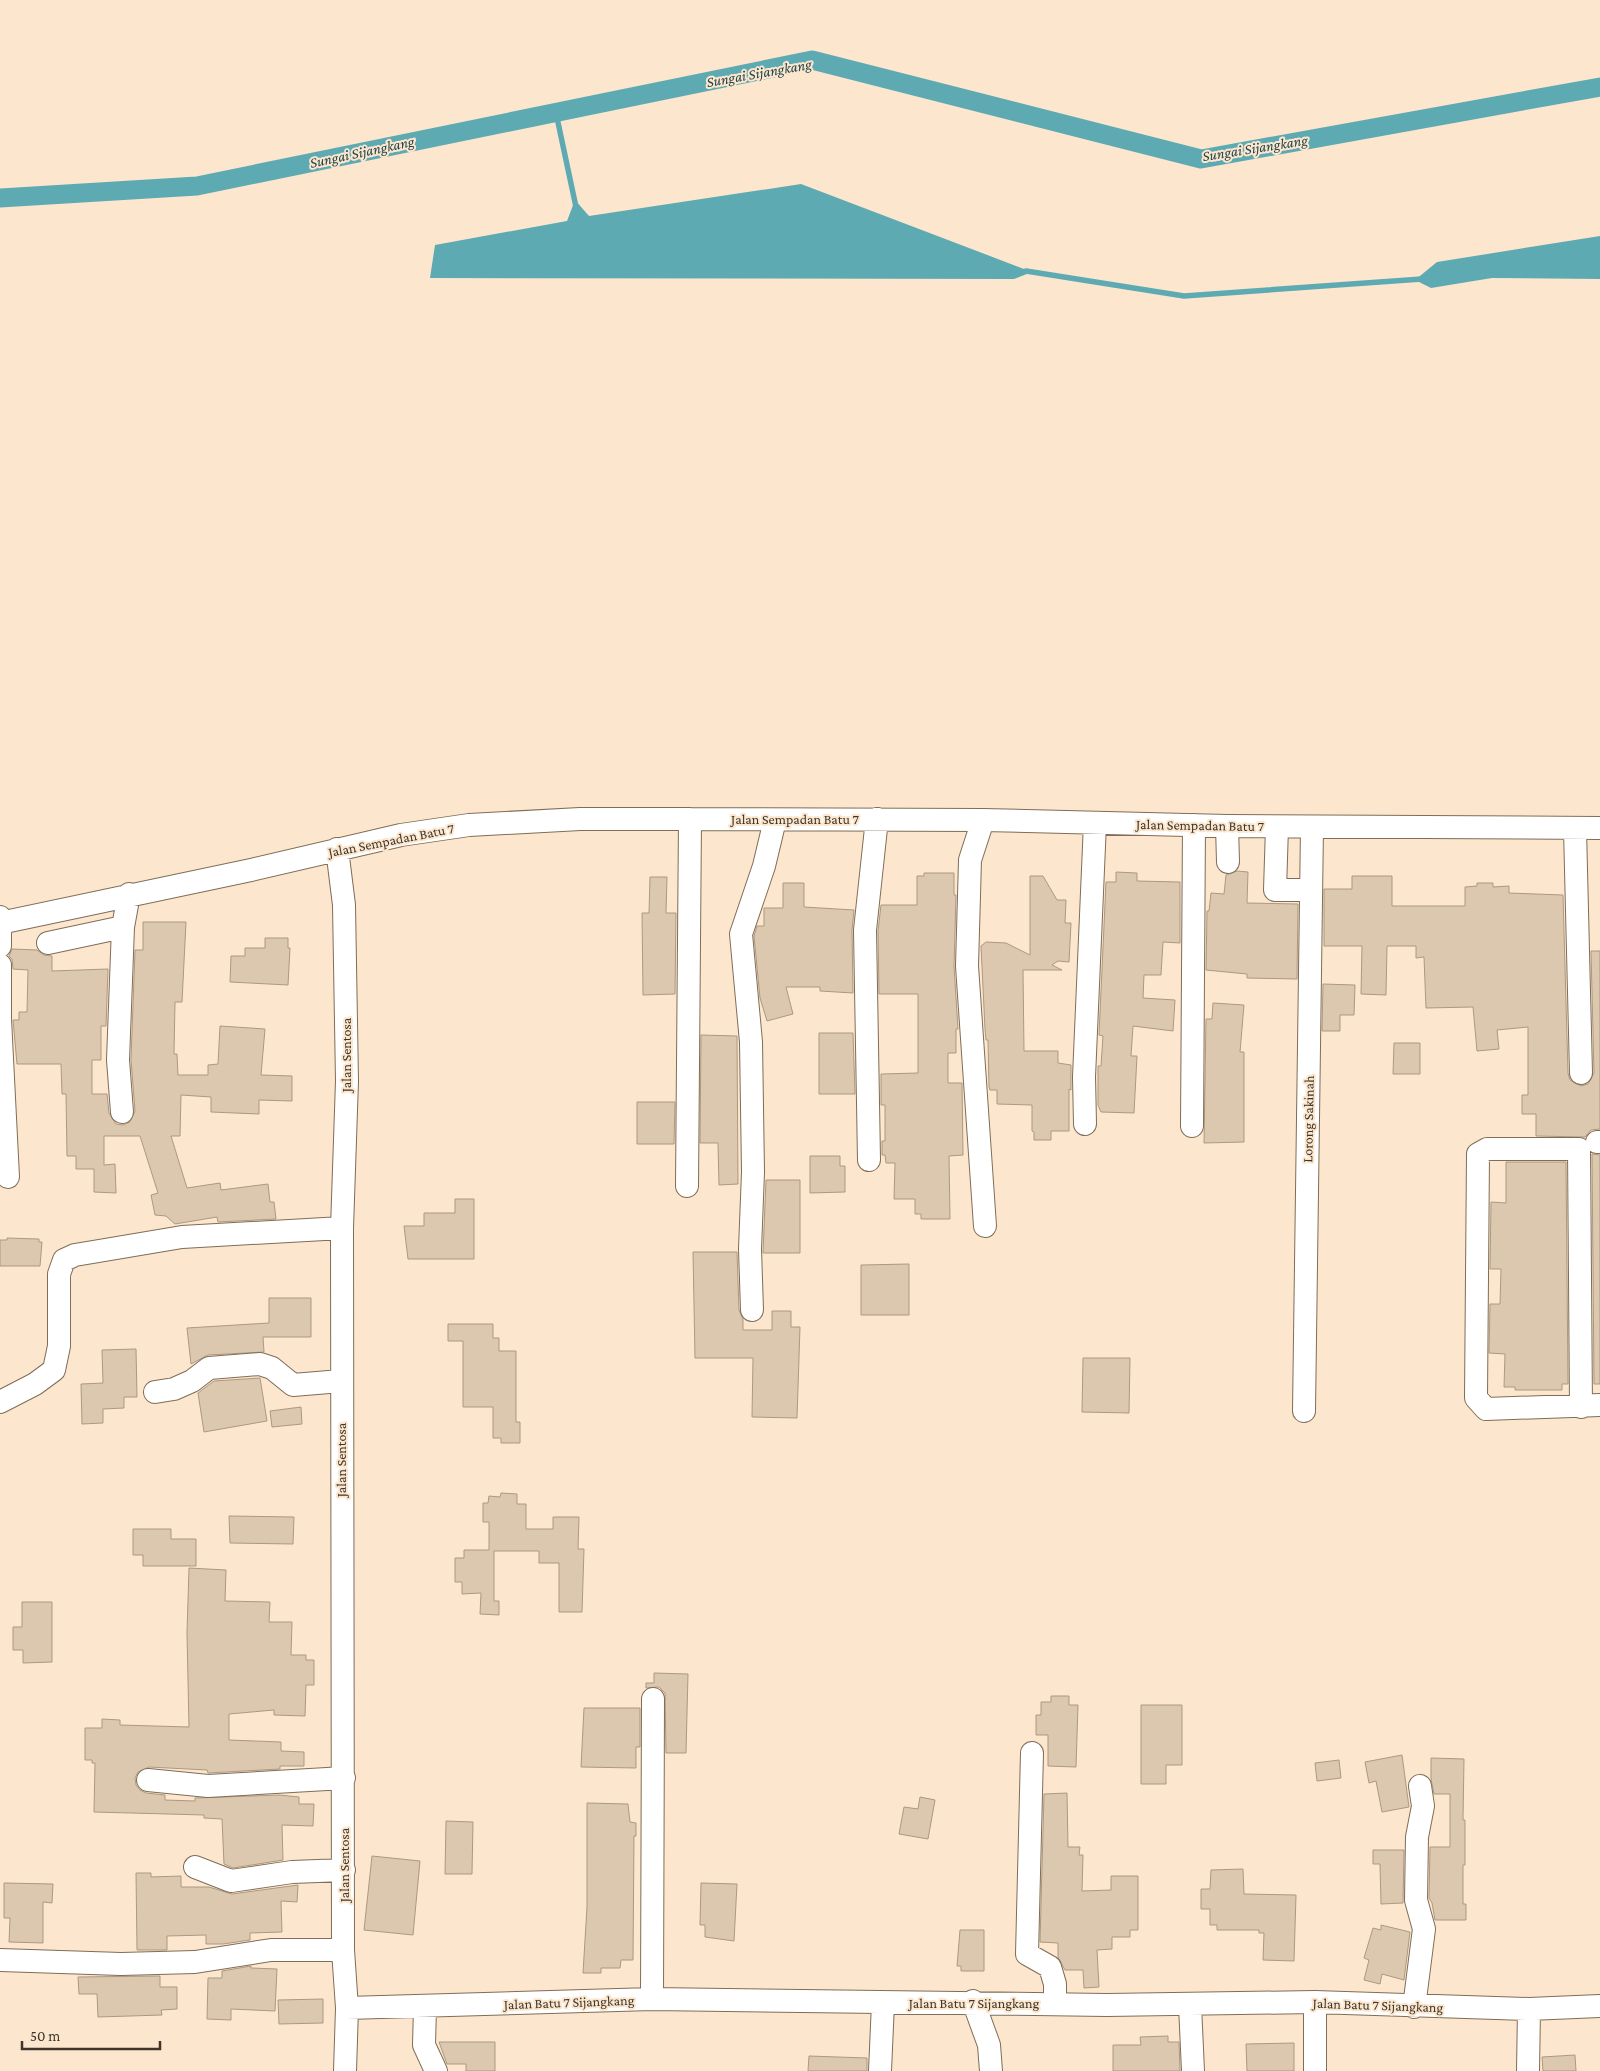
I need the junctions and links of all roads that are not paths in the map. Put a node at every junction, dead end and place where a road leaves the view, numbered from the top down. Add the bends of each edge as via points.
1 (690, 818) junction
2 (877, 819) junction
3 (776, 820) junction
4 (983, 820) junction
5 (1095, 823) junction
6 (1194, 826) junction
7 (1226, 826) junction
8 (1276, 827) junction
9 (1312, 827) junction
10 (1575, 828) junction
11 (1600, 828) edge
12 (337, 849) junction
13 (1228, 862) dead end
14 (1311, 890) junction
15 (129, 894) junction
16 (0, 921) edge
17 (124, 927) junction
18 (48, 944) dead end
19 (0, 946) edge
20 (0, 965) edge
21 (0, 1018) edge
22 (1581, 1073) dead end
23 (122, 1112) dead end
24 (1085, 1124) dead end
25 (1192, 1126) dead end
26 (869, 1160) dead end
27 (8, 1177) dead end
28 (687, 1186) dead end
29 (985, 1226) dead end
30 (342, 1228) junction
31 (752, 1310) dead end
32 (341, 1382) junction
33 (155, 1392) dead end
34 (0, 1402) edge
35 (1591, 1406) edge
36 (1304, 1411) dead end
37 (653, 1699) dead end
38 (1032, 1753) dead end
39 (344, 1778) junction
40 (148, 1780) dead end
41 (1420, 1786) dead end
42 (195, 1867) dead end
43 (344, 1870) junction
44 (343, 1950) junction
45 (0, 1960) edge
46 (652, 1999) junction
47 (973, 2002) junction
48 (1315, 2002) junction
49 (883, 2003) junction
50 (1055, 2003) junction
51 (1190, 2004) junction
52 (1600, 2006) edge
53 (425, 2007) junction
54 (1414, 2007) junction
55 (347, 2008) junction
56 (1529, 2009) junction
57 (345, 2071) edge
58 (436, 2071) edge
59 (880, 2071) edge
60 (991, 2071) edge
61 (1193, 2071) edge
62 (1315, 2071) edge
63 (1528, 2071) edge

1 - 3 street, Jalan Sempadan Batu 7
1 - 12 street, Jalan Sempadan Batu 7 via 469,825
1 - 28 street
2 - 3 street, Jalan Sempadan Batu 7
2 - 4 street, Jalan Sempadan Batu 7
2 - 26 street via 864,930
3 - 31 street via 741,934 751,1042
4 - 5 street, Jalan Sempadan Batu 7
4 - 29 street via 970,860 967,966
5 - 6 street, Jalan Sempadan Batu 7
5 - 24 street via 1084,1077
6 - 7 street, Jalan Sempadan Batu 7
6 - 25 street
7 - 8 street, Jalan Sempadan Batu 7
7 - 13 street
8 - 9 street, Jalan Sempadan Batu 7
8 - 14 street via 1275,890
9 - 10 street, Jalan Sempadan Batu 7
9 - 14 street, Lorong Sakinah
10 - 11 street, Jalan Sempadan Batu 7
10 - 22 street
12 - 15 street, Jalan Sempadan Batu 7
12 - 30 street, Jalan Sentosa via 344,905 347,1081
14 - 36 street, Lorong Sakinah
15 - 16 street, Jalan Sempadan Batu 7
15 - 17 street
16 - 19 street
17 - 18 street
17 - 23 street via 118,1060
20 - 21 street
21 - 27 street
30 - 32 street, Jalan Sentosa
30 - 34 street via 182,1237 75,1255 64,1260 58,1274 59,1346 54,1370
32 - 33 street via 293,1384 272,1368 260,1364 208,1368 192,1382
32 - 39 street, Jalan Sentosa
35 - 35 street via 1486,1409 1476,1398 1478,1154 1487,1148 1579,1149
37 - 46 street
38 - 50 street via 1027,1954 1050,1967 1055,1984
39 - 40 street via 208,1786
39 - 43 street, Jalan Sentosa
41 - 54 street via 1423,1806 1417,1837 1416,1900 1424,1929
42 - 43 street via 231,1881 292,1872
43 - 44 street, Jalan Sentosa
44 - 45 street via 271,1950 195,1962 121,1964
44 - 55 street, Jalan Sentosa
46 - 49 street, Jalan Batu 7 Sijangkang
46 - 53 street, Jalan Batu 7 Sijangkang
47 - 49 street, Jalan Batu 7 Sijangkang
47 - 50 street, Jalan Batu 7 Sijangkang
47 - 60 street via 989,2045
48 - 51 street, Jalan Batu 7 Sijangkang
48 - 54 street, Jalan Batu 7 Sijangkang
48 - 62 street
49 - 59 street
50 - 51 street, Jalan Batu 7 Sijangkang
51 - 61 street
52 - 56 street, Jalan Batu 7 Sijangkang
53 - 55 street, Jalan Batu 7 Sijangkang
53 - 58 street via 424,2046
54 - 56 street, Jalan Batu 7 Sijangkang
55 - 57 street, Jalan Sentosa
56 - 63 street

